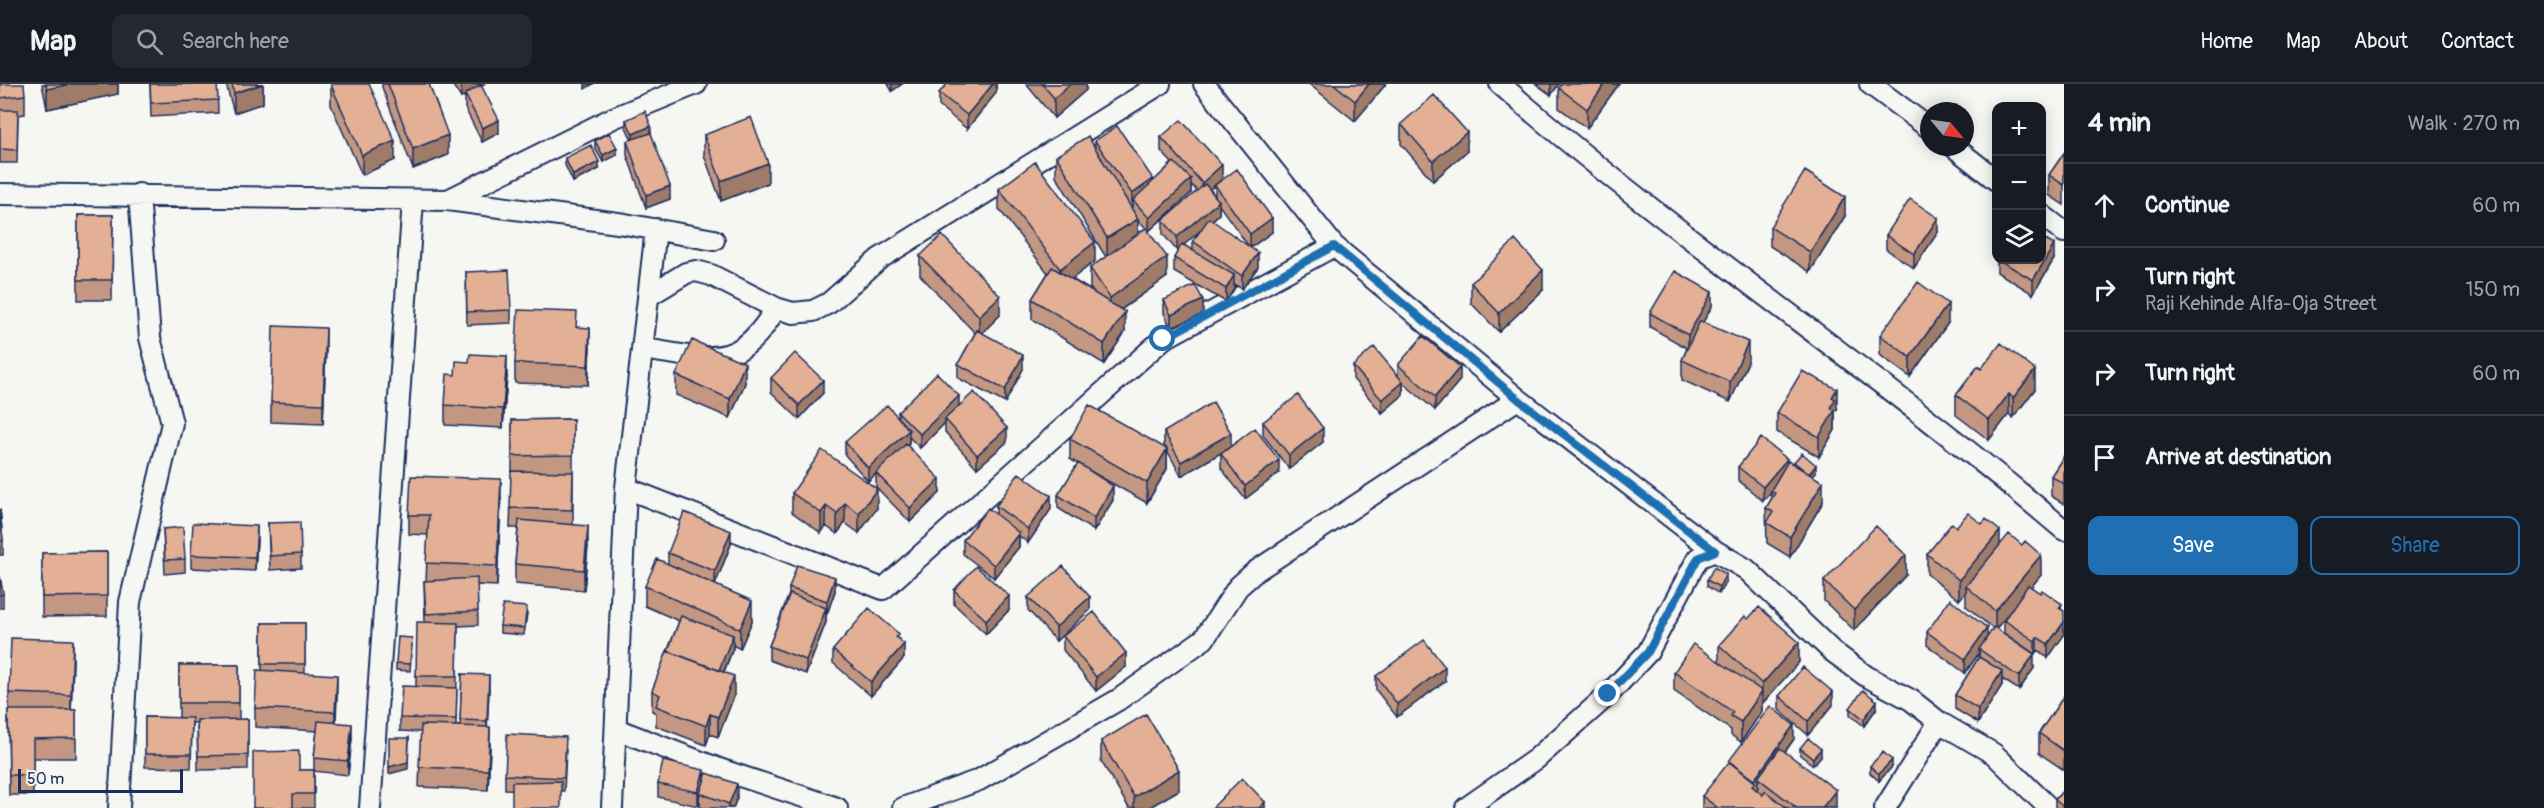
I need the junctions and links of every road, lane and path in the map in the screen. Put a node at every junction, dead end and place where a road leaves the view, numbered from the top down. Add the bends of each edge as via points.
1 (696, 84) edge
2 (1160, 84) edge
3 (1204, 84) edge
4 (1500, 84) edge
5 (1870, 84) edge
6 (1920, 121) edge
7 (1965, 156) edge
8 (1992, 177) edge
9 (0, 194) edge
10 (140, 194) junction
11 (413, 200) junction
12 (448, 200) junction
13 (2046, 218) edge
14 (656, 229) junction
15 (2064, 232) edge
16 (714, 240) dead end
17 (1334, 246) junction
18 (650, 295) junction
19 (776, 308) junction
20 (643, 349) junction
21 (1518, 399) junction
22 (626, 488) junction
23 (2064, 530) edge
24 (1715, 551) junction
25 (1939, 722) junction
26 (616, 729) junction
27 (119, 808) edge
28 (370, 808) edge
29 (612, 808) edge
30 (837, 808) edge
31 (903, 808) edge
32 (1466, 808) edge
33 (1885, 808) edge
34 (2049, 808) edge

1 - 12 street via 613,118
2 - 19 street via 879,259 829,303 813,311 793,313
3 - 17 street
4 - 23 street via 1801,325 1998,473
5 - 6 street
7 - 8 street
9 - 10 street
10 - 11 street
10 - 27 street via 150,338 172,423 130,602
11 - 12 street
11 - 28 street
12 - 14 street
13 - 15 street
14 - 16 street
14 - 18 street
17 - 21 street
17 - 22 street via 1163,339 883,590
18 - 19 street via 696,271
18 - 20 street
19 - 20 street via 752,343 733,354 714,357
20 - 22 street
21 - 24 street
21 - 31 street via 1256,571 1238,586 1204,639 1118,700 978,780
22 - 26 street
24 - 25 street via 1746,569 1832,651
24 - 32 street via 1698,558 1648,652 1608,694 1536,759
25 - 33 street
25 - 34 street via 1994,754
26 - 29 street
26 - 30 street

